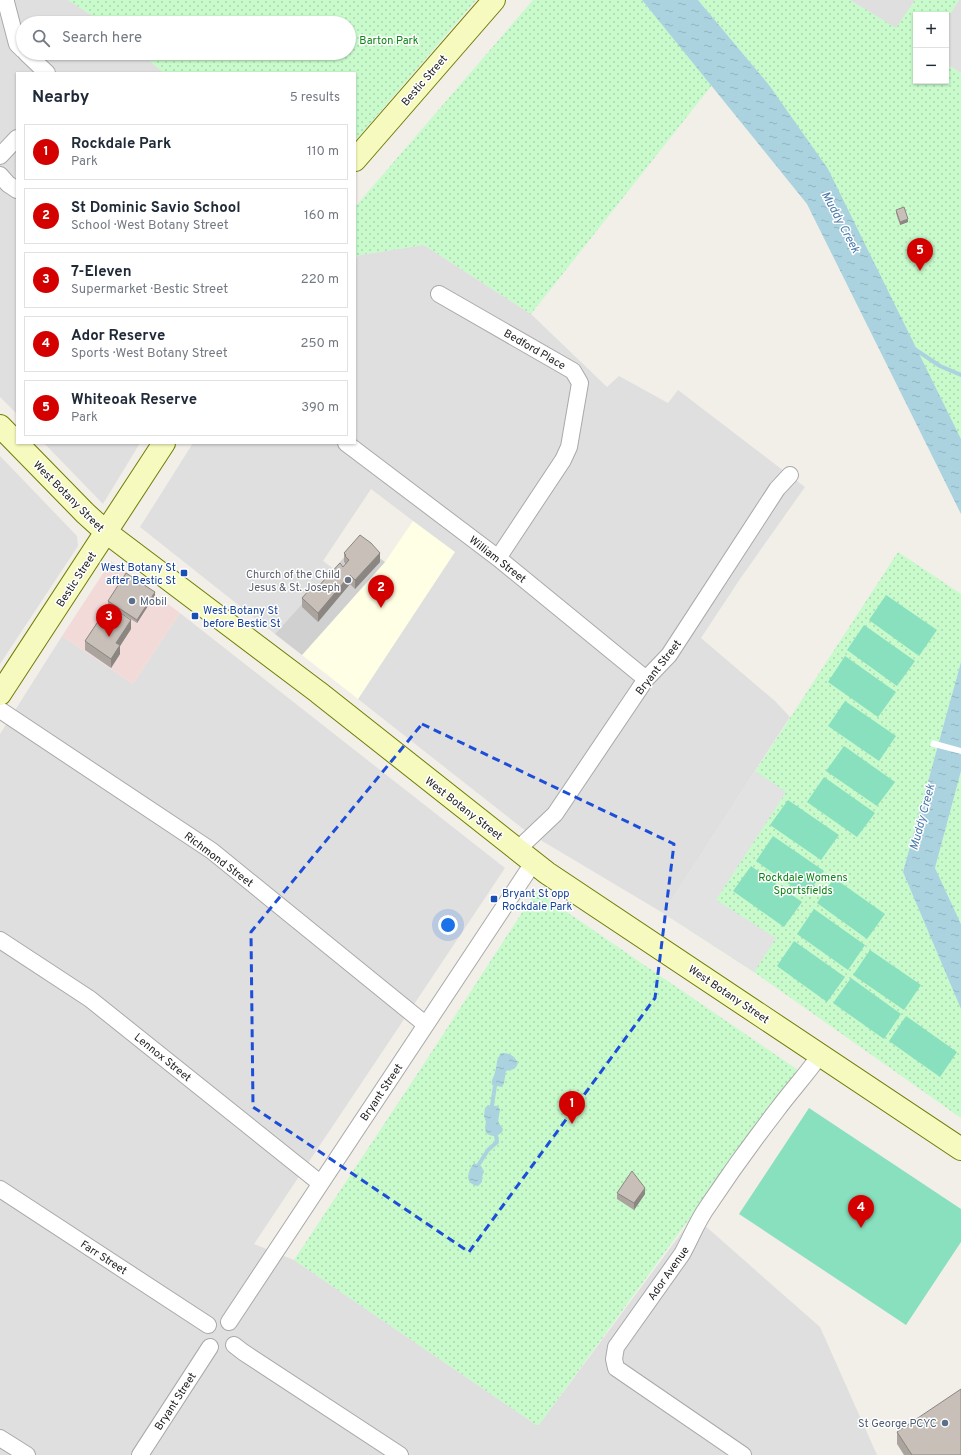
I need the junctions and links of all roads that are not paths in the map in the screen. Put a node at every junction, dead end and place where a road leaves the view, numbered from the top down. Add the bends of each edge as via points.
1 (6, 0) edge
2 (494, 0) edge
3 (16, 40) edge
4 (33, 60) edge
5 (46, 72) edge
6 (16, 139) edge
7 (0, 156) edge
8 (356, 159) edge
9 (0, 175) edge
10 (16, 189) edge
11 (439, 294) dead end
12 (0, 426) edge
13 (16, 442) edge
14 (18, 444) edge
15 (163, 444) edge
16 (347, 444) edge
17 (790, 475) dead end
18 (106, 532) junction
19 (498, 558) junction
20 (646, 679) junction
21 (0, 694) edge
22 (0, 710) edge
23 (525, 856) junction
24 (0, 940) edge
25 (425, 1024) junction
26 (820, 1055) junction
27 (961, 1149) edge
28 (320, 1183) junction
29 (0, 1189) edge
30 (229, 1322) junction
31 (208, 1325) junction
32 (234, 1345) junction
33 (210, 1347) junction
34 (0, 1438) edge
35 (27, 1455) edge
36 (140, 1455) edge
37 (400, 1455) edge
38 (743, 1455) edge

1 - 3 street
2 - 8 main road, Bestic Street
4 - 5 street
6 - 7 street
9 - 10 street
11 - 19 street, Bedford Place via 573,371 580,383 569,447 563,460
12 - 13 main road, West Botany Street
14 - 18 main road, West Botany Street
15 - 18 main road, Bestic Street
16 - 19 street, William Street
17 - 20 street, Bryant Street via 777,489 669,655
18 - 21 main road, Bestic Street
18 - 23 main road, West Botany Street via 318,692
19 - 20 street, William Street
20 - 23 street, Bryant Street
22 - 25 street, Richmond Street via 212,851
23 - 25 street, Bryant Street
23 - 26 main road, West Botany Street
24 - 28 street, Lennox Street via 90,998
25 - 28 street, Bryant Street
26 - 27 main road, West Botany Street
26 - 38 street, Ador Avenue via 707,1206 682,1254 616,1347 616,1368
28 - 30 street, Bryant Street
29 - 31 street, Farr Street
30 - 31 street via 220,1319
30 - 32 street via 237,1335
31 - 33 street via 205,1339
32 - 33 street via 225,1351
32 - 37 street
33 - 36 street, Bryant Street
34 - 35 street

